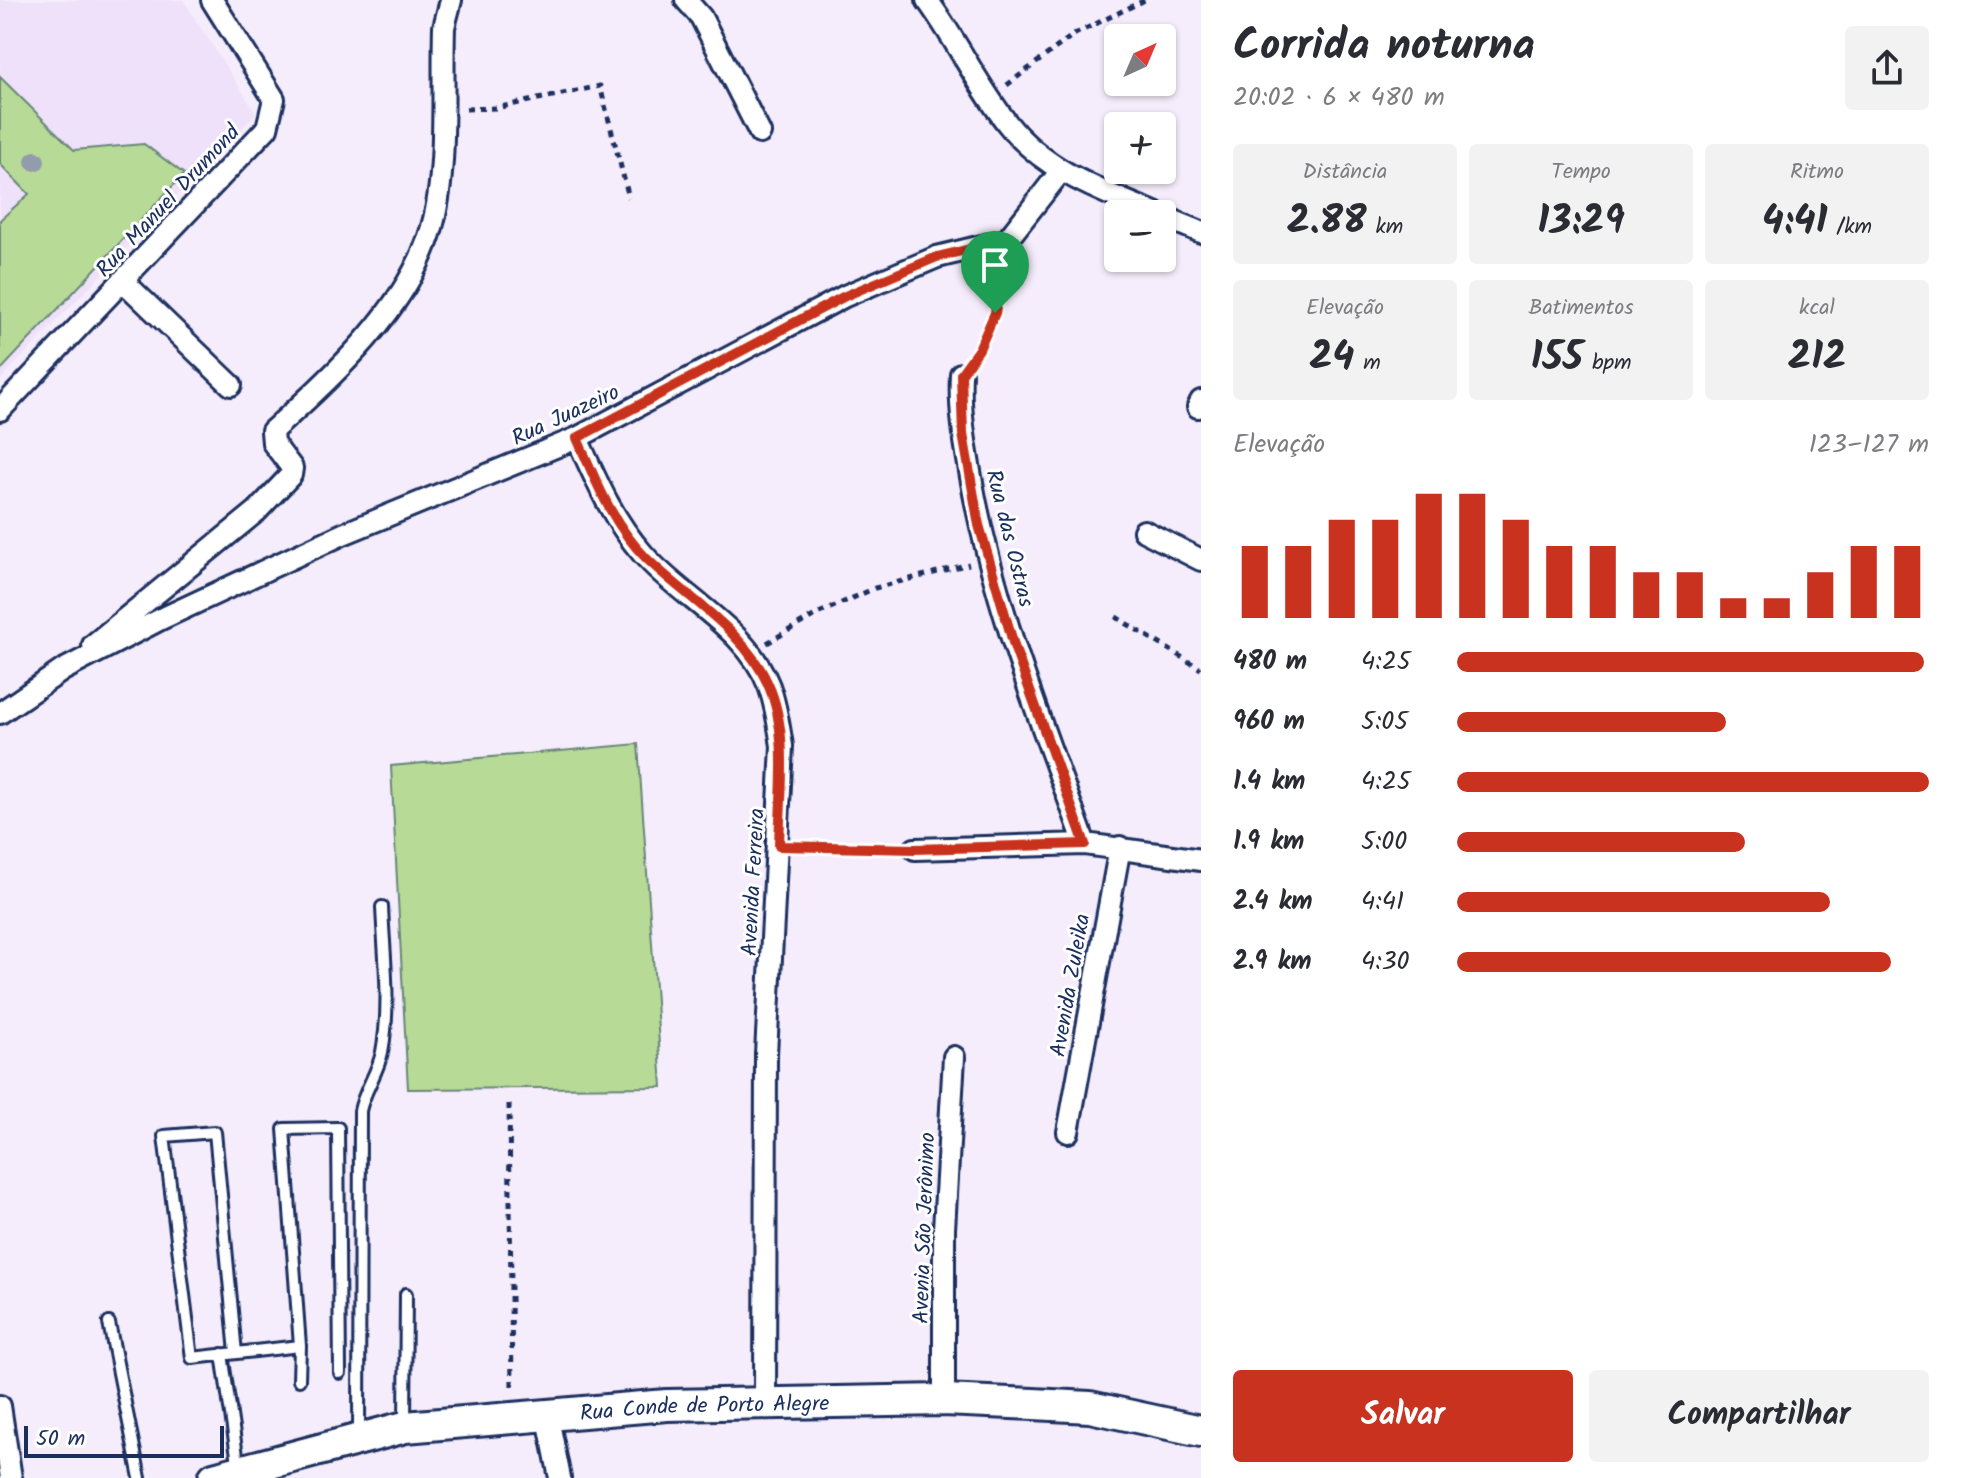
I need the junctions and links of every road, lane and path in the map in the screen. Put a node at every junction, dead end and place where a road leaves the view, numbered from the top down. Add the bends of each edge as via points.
1 (451, 0) edge
2 (686, 0) edge
3 (927, 0) edge
4 (1145, 0) edge
5 (220, 3) edge
6 (991, 98) junction
7 (441, 110) junction
8 (760, 133) dead end
9 (1061, 171) junction
10 (629, 198) dead end
11 (1126, 200) edge
12 (1176, 222) edge
13 (1201, 232) edge
14 (1007, 240) junction
15 (123, 281) junction
16 (961, 374) joint
17 (231, 385) dead end
18 (0, 410) edge
19 (577, 438) junction
20 (1144, 531) dead end
21 (989, 559) junction
22 (1201, 560) edge
23 (1116, 617) dead end
24 (749, 653) junction
25 (1201, 669) edge
26 (63, 670) junction
27 (0, 713) edge
28 (1085, 844) junction
29 (779, 846) junction
30 (1120, 847) junction
31 (915, 849) joint
32 (1201, 860) edge
33 (382, 907) dead end
34 (954, 1057) dead end
35 (509, 1104) dead end
36 (1068, 1132) dead end
37 (406, 1294) dead end
38 (109, 1323) dead end
39 (300, 1346) junction
40 (236, 1353) junction
41 (222, 1354) junction
42 (340, 1373) dead end
43 (299, 1380) dead end
44 (944, 1400) junction
45 (765, 1401) junction
46 (0, 1406) edge
47 (547, 1413) junction
48 (512, 1415) junction
49 (405, 1427) junction
50 (1201, 1431) edge
51 (359, 1439) junction
52 (227, 1474) edge
53 (11, 1478) edge
54 (140, 1478) edge
55 (560, 1478) edge

1 - 7 street via 444,27
2 - 8 street via 701,17
3 - 6 street
4 - 6 path via 1073,35
5 - 15 street, Rua Manuel Drumond via 274,99 273,114 252,146
6 - 9 street via 1008,124
7 - 10 path via 496,108 600,86
7 - 26 street, Rua Juazeiro via 438,194 418,268 353,353 272,431 291,475 257,511
9 - 11 street
9 - 14 street
12 - 13 street
14 - 16 path via 995,313
14 - 19 street, Rua Juazeiro via 937,257 845,296
15 - 17 street
15 - 18 street, Rua Manuel Drumond
16 - 21 street, Rua das Ostras via 963,434
19 - 24 street, Avenida Ferreira via 612,516 645,557
19 - 26 street, Rua Juazeiro via 331,539
20 - 22 street
21 - 24 path via 875,588
21 - 28 street, Rua das Ostras via 1015,649
23 - 25 path
24 - 29 street, Avenida Ferreira via 768,684 782,746
26 - 27 street, Rua Juazeiro
28 - 30 street
28 - 31 street
29 - 31 path
29 - 45 street, Avenida Ferreira via 766,1054
30 - 32 street
30 - 36 street, Avenida Zuleika
33 - 51 lane via 386,1026 378,1070 360,1111
34 - 44 street, Avenia São Jerônimo via 944,1229
35 - 48 path
37 - 49 lane
38 - 54 lane
39 - 40 lane
39 - 42 lane via 284,1129 338,1128
39 - 43 lane
40 - 41 lane
40 - 41 lane via 215,1132 164,1136 192,1358
41 - 52 lane
44 - 45 main road, Rua Conde de Porto Alegre
44 - 50 main road, Rua Conde de Porto Alegre via 1090,1407
45 - 47 main road, Rua Conde de Porto Alegre
46 - 53 street
47 - 48 main road, Rua Conde de Porto Alegre
47 - 55 street
48 - 49 main road, Rua Conde de Porto Alegre
49 - 51 main road, Rua Conde de Porto Alegre
51 - 52 main road, Rua Conde de Porto Alegre

